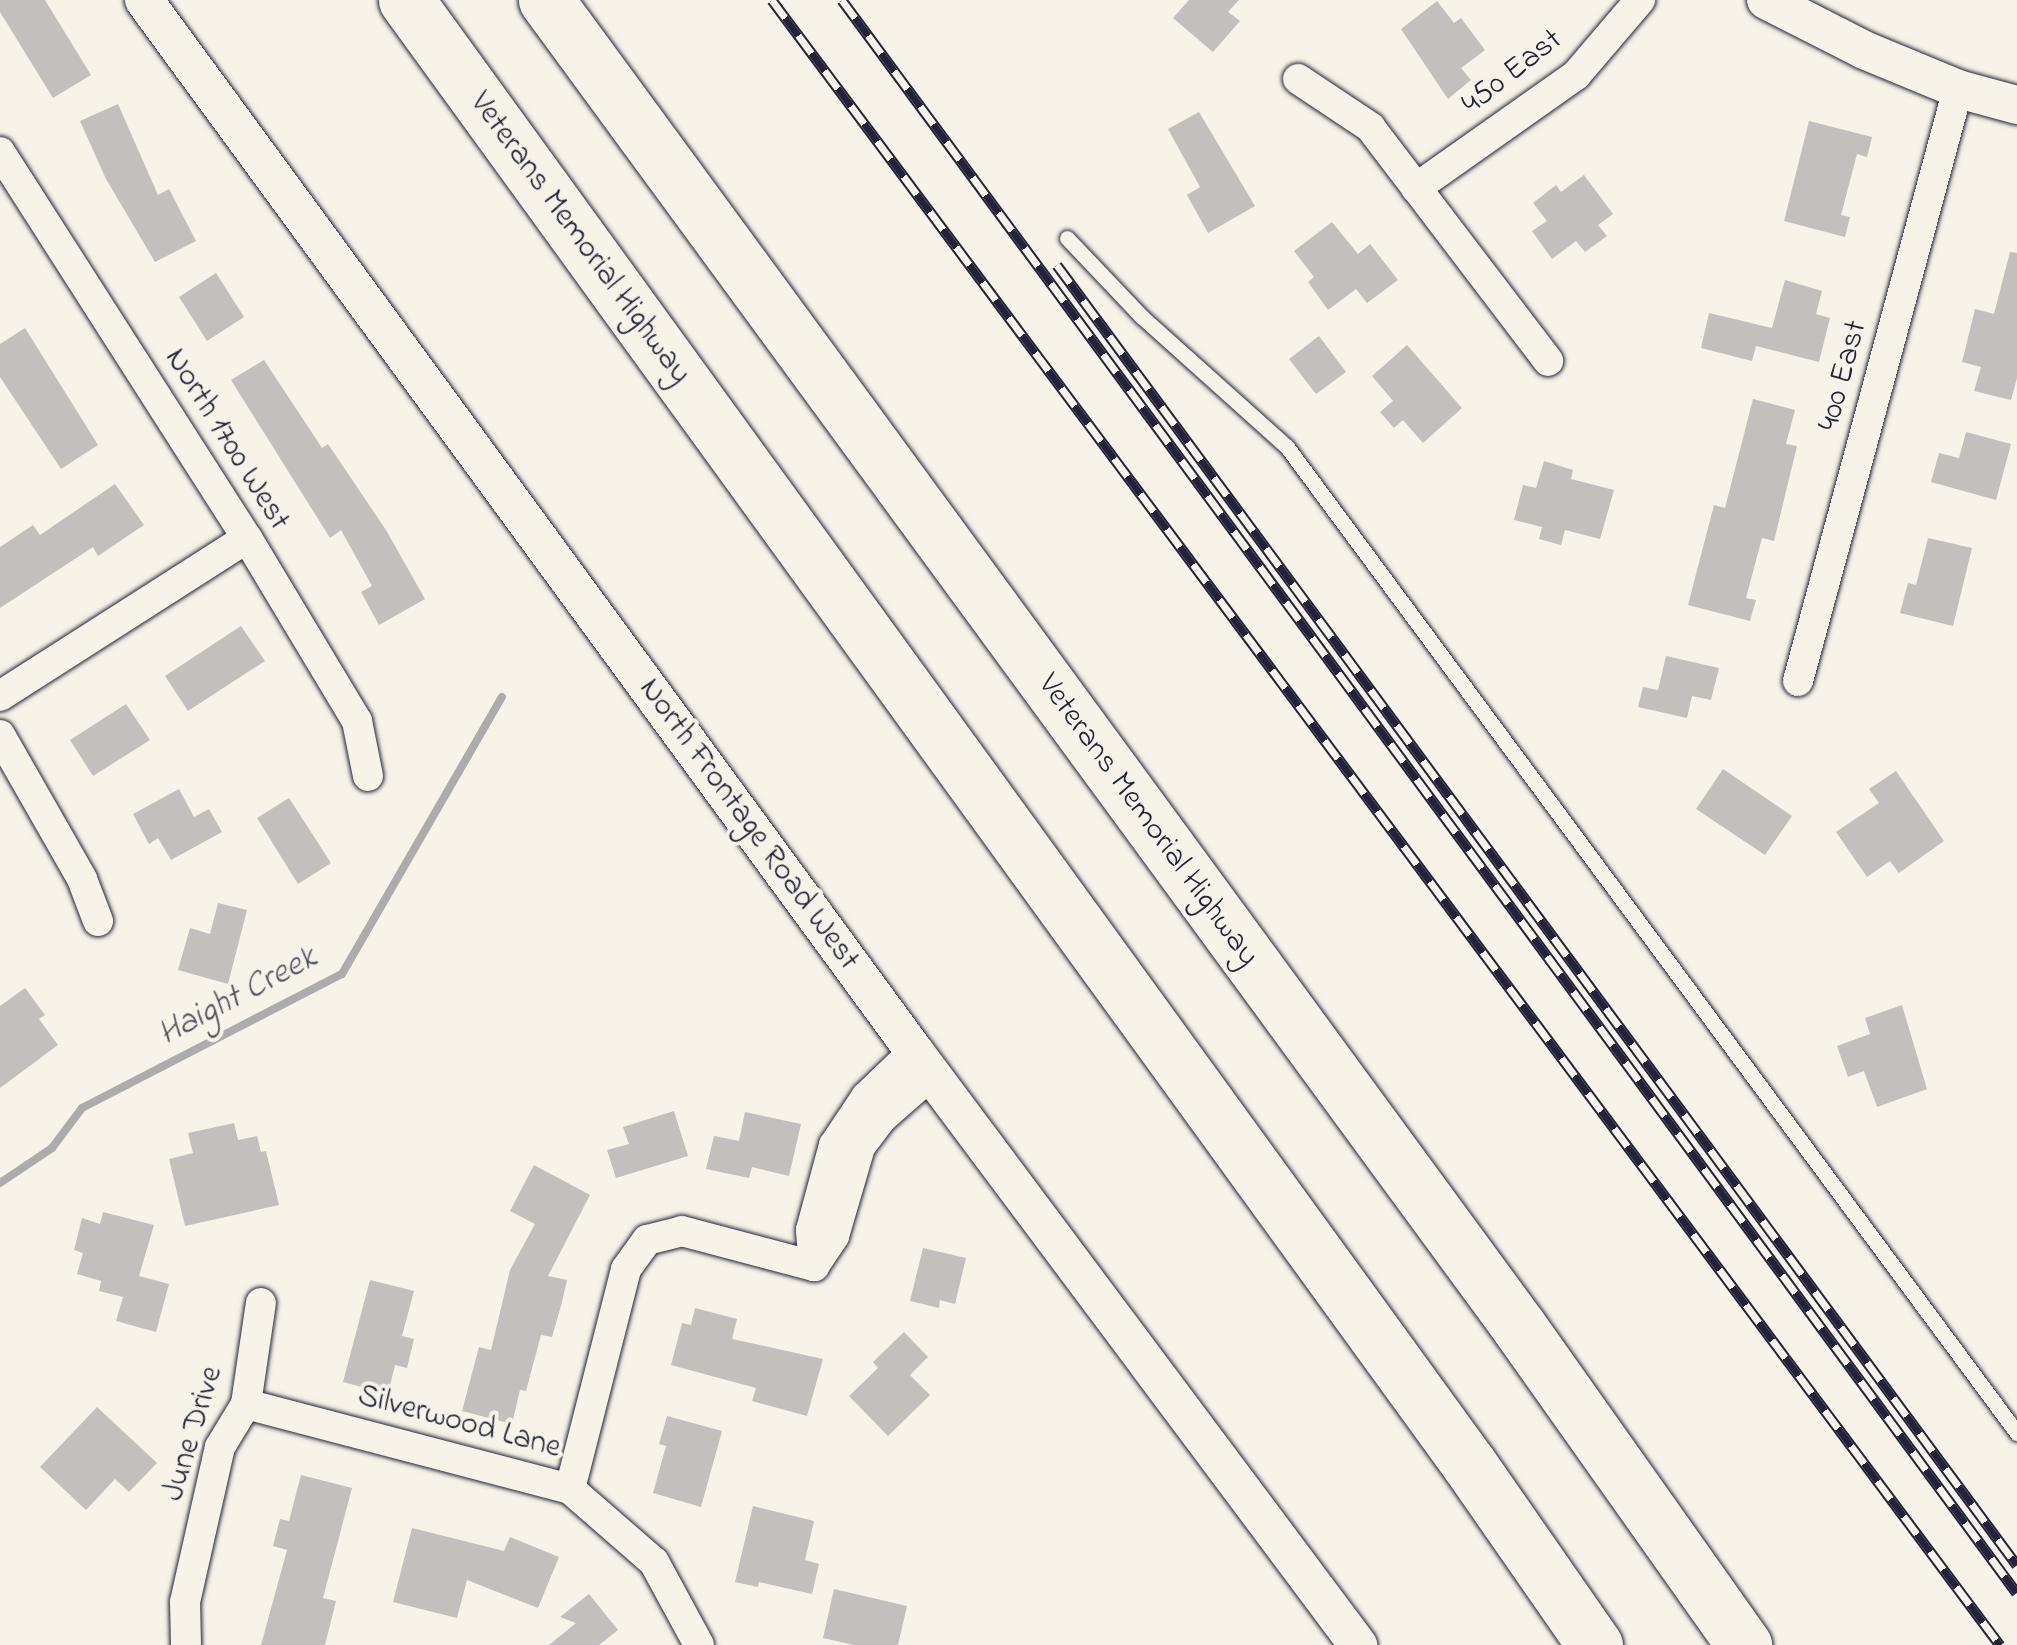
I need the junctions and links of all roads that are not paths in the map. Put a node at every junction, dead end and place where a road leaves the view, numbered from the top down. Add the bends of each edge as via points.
1 (144, 0) edge
2 (406, 0) edge
3 (546, 0) edge
4 (1640, 0) edge
5 (1766, 0) edge
6 (1298, 80) dead end
7 (1958, 89) junction
8 (2017, 104) edge
9 (0, 152) edge
10 (1416, 188) junction
11 (1066, 238) dead end
12 (1548, 361) dead end
13 (247, 538) junction
14 (1798, 681) dead end
15 (0, 696) edge
16 (0, 736) edge
17 (368, 776) dead end
18 (98, 921) dead end
19 (923, 1063) junction
20 (261, 1303) dead end
21 (246, 1404) junction
22 (2017, 1433) edge
23 (570, 1488) junction
24 (1736, 1631) edge
25 (186, 1645) edge
26 (699, 1645) edge
27 (1358, 1645) edge
28 (1595, 1645) edge

1 - 19 street, North Frontage Road West
2 - 28 highway, Veterans Memorial Highway
3 - 24 highway, Veterans Memorial Highway
4 - 10 street, 450 East via 1576,74
5 - 7 street
6 - 10 street via 1370,127
7 - 8 street
7 - 14 street, 400 East
9 - 13 street, North 1700 West
10 - 12 street
11 - 22 lane via 1286,447
13 - 15 street
13 - 17 street, North 1700 West via 357,722
16 - 18 street via 82,879
19 - 23 street via 860,1147 834,1236 814,1266 682,1231 647,1240 626,1269
19 - 27 street, North Frontage Road West
20 - 21 street, June Drive
21 - 23 street, Silverwood Lane
21 - 25 street, June Drive via 220,1447 185,1602
23 - 26 street, Silverwood Lane via 654,1562

